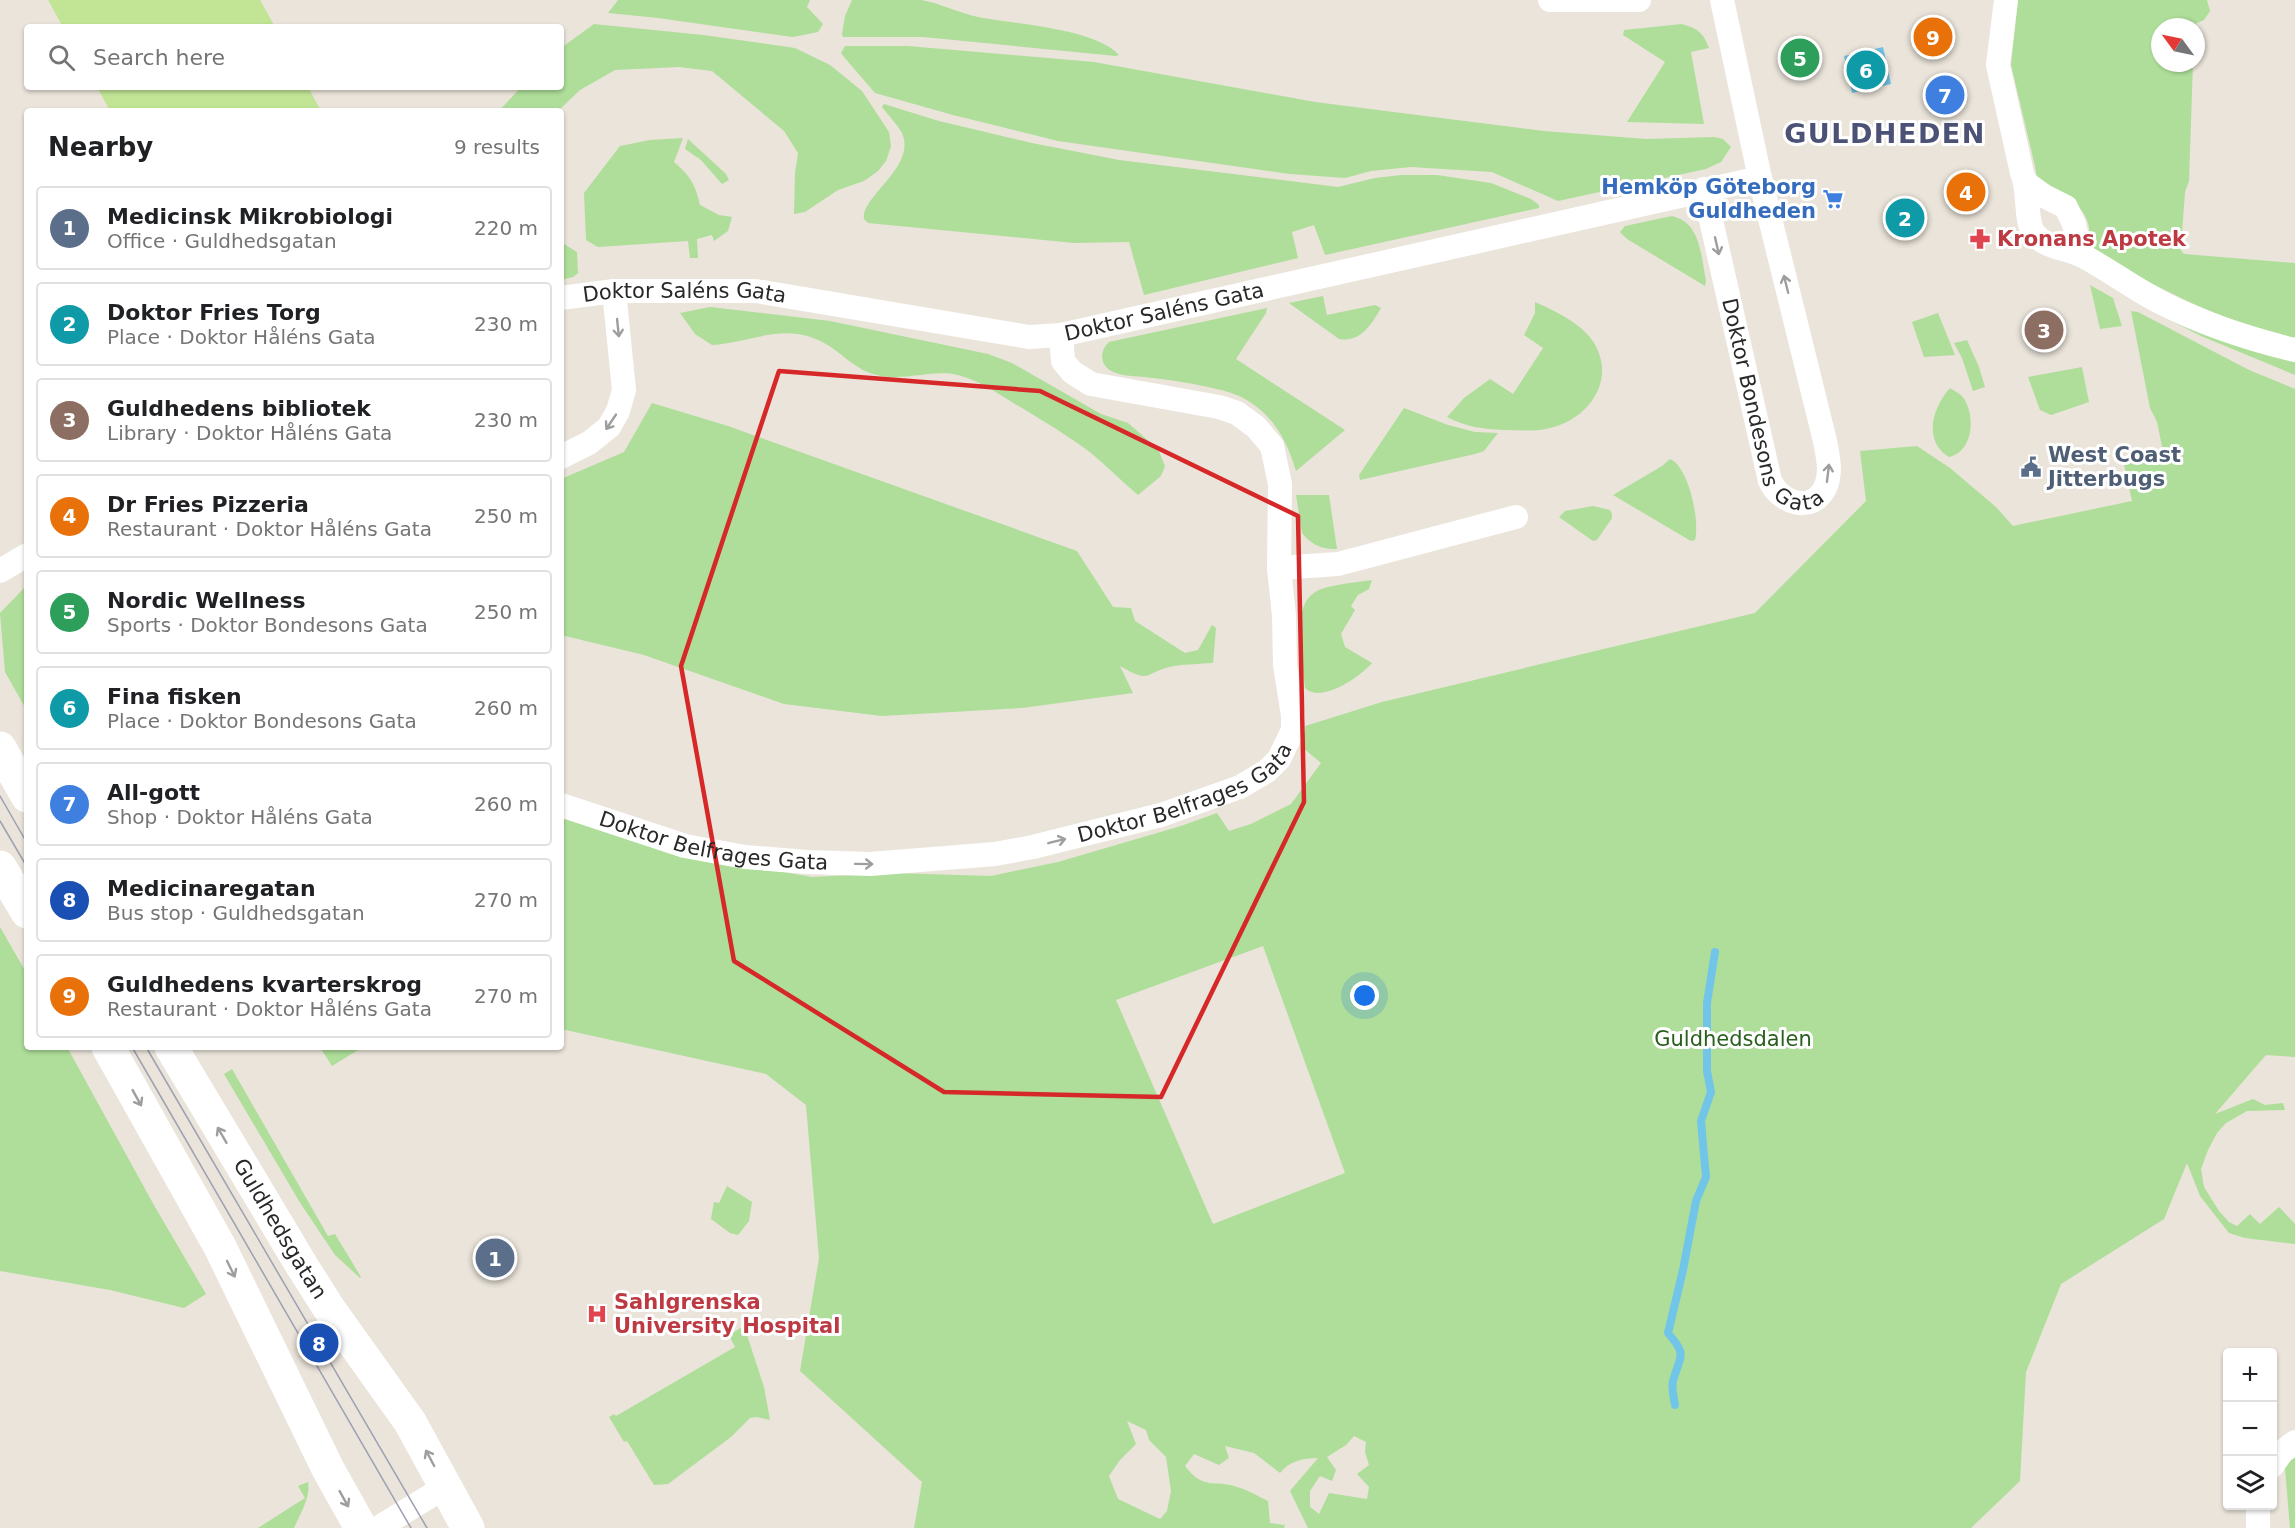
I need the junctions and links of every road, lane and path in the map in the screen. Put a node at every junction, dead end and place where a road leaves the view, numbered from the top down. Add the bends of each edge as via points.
1 (1550, 0) edge
2 (1639, 0) edge
3 (1722, 0) edge
4 (2006, 0) edge
5 (1760, 178) junction
6 (2026, 183) junction
7 (1704, 189) junction
8 (2081, 255) junction
9 (614, 291) junction
10 (564, 298) edge
11 (1061, 335) junction
12 (2295, 350) edge
13 (564, 456) edge
14 (1516, 517) dead end
15 (24, 557) edge
16 (1279, 568) junction
17 (0, 571) edge
18 (0, 748) edge
19 (24, 791) edge
20 (564, 806) edge
21 (0, 867) edge
22 (24, 907) edge
23 (110, 1050) edge
24 (173, 1050) edge
25 (2295, 1442) edge
26 (2277, 1459) edge
27 (445, 1487) junction
28 (2258, 1510) edge
29 (361, 1528) edge
30 (378, 1528) edge
31 (468, 1528) edge
32 (2258, 1528) edge

1 - 2 street
3 - 5 street, Doktor Bondesons Gata
4 - 6 street via 1998,65
5 - 7 street, Doktor Saléns Gata
7 -> 5 street, Doktor Bondesons Gata via 1770,481 1782,498 1806,502 1825,489 1829,462
6 - 8 street via 2066,207
6 - 8 street via 2031,225 2037,237
7 - 11 street, Doktor Saléns Gata
8 - 12 street via 2162,303 2253,340
9 - 10 street, Doktor Saléns Gata
9 - 11 street, Doktor Saléns Gata via 756,291 1029,337
9 -> 13 street via 624,390 618,411 602,433
11 - 16 street, Doktor Belfrages Gata via 1063,361 1091,384 1219,407 1237,413 1256,427 1272,446 1280,484
14 - 16 street via 1338,564
15 - 17 street
20 -> 16 street, Doktor Belfrages Gata via 685,846 766,858 870,864 995,854 1161,815 1240,787 1267,771 1279,759 1293,730
18 - 19 street
21 - 22 street
23 -> 29 street via 220,1247 328,1469
27 -> 24 street, Guldhedsgatan via 410,1422 330,1310
25 - 26 street
27 - 30 street
27 - 31 street, Guldhedsgatan
28 - 32 street

